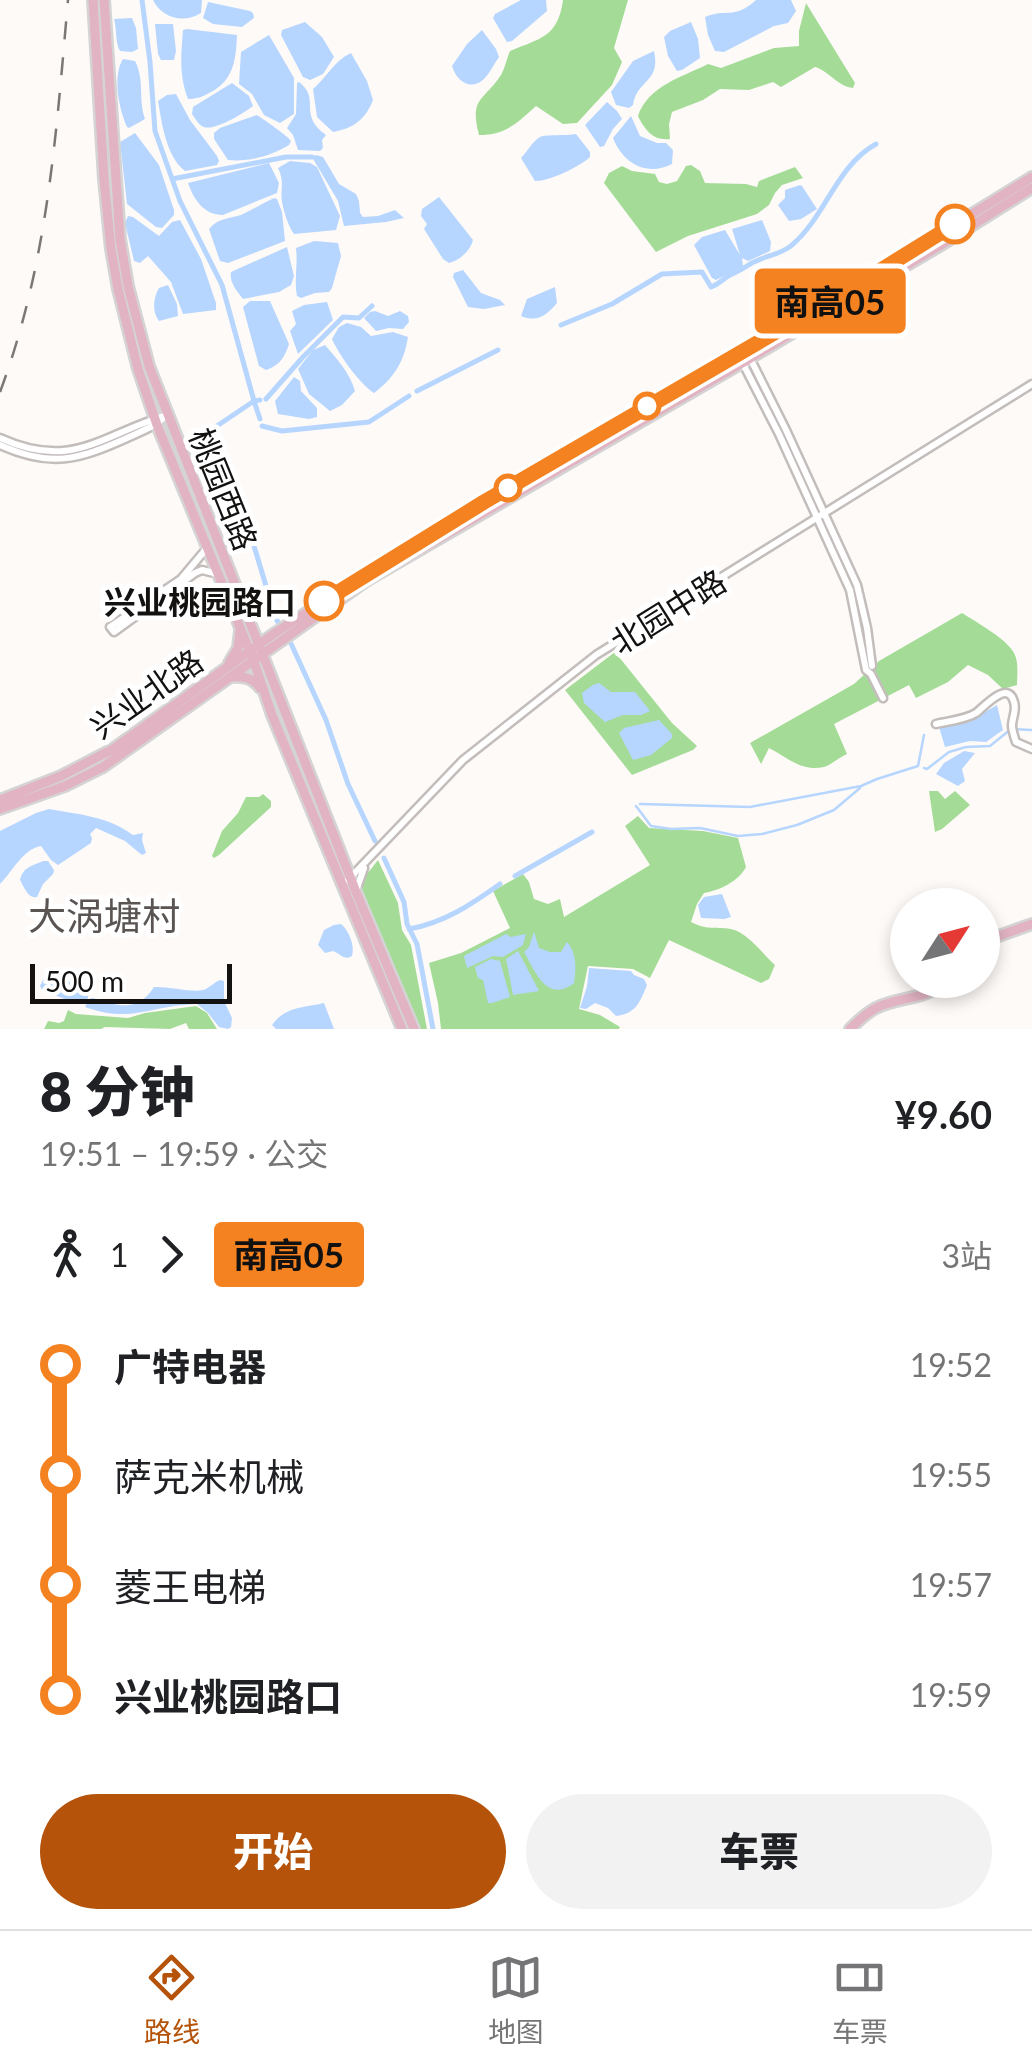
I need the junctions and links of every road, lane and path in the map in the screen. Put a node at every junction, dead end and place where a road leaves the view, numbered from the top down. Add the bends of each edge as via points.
1 (93, 0) edge
2 (104, 0) edge
3 (1032, 177) edge
4 (1032, 188) edge
5 (744, 356) junction
6 (1032, 386) edge
7 (168, 415) junction
8 (156, 422) junction
9 (0, 441) edge
10 (822, 518) junction
11 (207, 547) junction
12 (218, 574) junction
13 (245, 626) junction
14 (279, 635) junction
15 (255, 652) junction
16 (226, 673) junction
17 (270, 673) junction
18 (264, 695) junction
19 (882, 698) dead end
20 (936, 724) dead end
21 (1032, 749) edge
22 (63, 781) junction
23 (0, 800) edge
24 (0, 809) edge
25 (342, 859) junction
26 (364, 865) junction
27 (349, 886) junction
28 (1032, 924) edge
29 (1000, 936) edge
30 (915, 998) edge
31 (402, 1029) edge
32 (414, 1029) edge
33 (850, 1029) edge

1 - 8 main road, 桃园西路 via 111,249
2 - 7 main road, 桃园西路 via 124,265 148,366
3 - 5 main road, 兴业北路
4 - 5 main road, 兴业北路
5 - 10 street
5 - 14 main road, 兴业北路 via 484,502
6 - 10 street, 北园中路
7 - 8 street
7 - 13 main road, 桃园西路
8 - 9 street via 65,459 33,458
8 - 11 main road, 桃园西路
10 - 19 street
10 - 26 street, 北园中路 via 556,685 463,760
11 - 12 main road, 桃园西路
11 - 12 street via 181,578 110,627 114,632 195,573
12 - 13 main road, 桃园西路
13 - 14 main road
13 - 15 main road, 桃园西路
13 - 16 main road
14 - 15 main road, 兴业北路
14 - 17 main road
15 - 16 main road, 兴业北路
15 - 17 main road, 桃园西路
15 - 18 main road, 桃园西路
16 - 18 main road via 252,680
16 - 22 main road, 兴业北路
17 - 25 main road, 桃园西路
18 - 27 main road, 桃园西路
20 - 21 street via 972,715 1005,693 1013,697 1016,742
22 - 23 main road, 兴业北路
22 - 24 main road, 兴业北路
25 - 26 street
25 - 27 main road, 桃园西路
26 - 27 street
26 - 27 street, 北园中路
27 - 31 main road, 桃园西路
27 - 32 main road, 桃园西路
28 - 29 main road
30 - 33 main road via 875,1008

